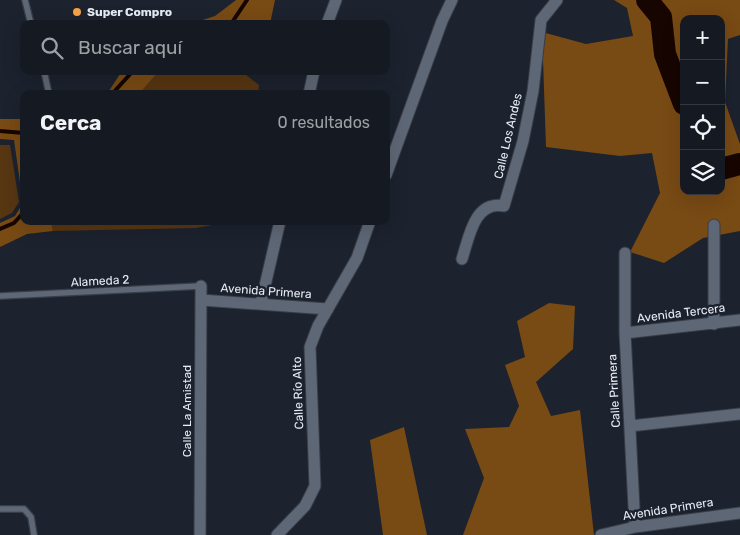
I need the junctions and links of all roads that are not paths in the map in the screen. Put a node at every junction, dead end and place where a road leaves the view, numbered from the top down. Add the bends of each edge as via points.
1 (25, 0) edge
2 (336, 0) edge
3 (452, 0) edge
4 (557, 0) edge
5 (30, 20) edge
6 (328, 20) edge
7 (45, 75) edge
8 (313, 75) edge
9 (48, 90) edge
10 (310, 90) edge
11 (390, 164) edge
12 (279, 225) edge
13 (369, 225) edge
14 (714, 225) dead end
15 (626, 253) dead end
16 (462, 259) dead end
17 (201, 286) joint
18 (0, 296) edge
19 (202, 300) junction
20 (261, 303) junction
21 (328, 309) junction
22 (740, 320) edge
23 (714, 324) junction
24 (626, 333) junction
25 (740, 414) edge
26 (630, 426) junction
27 (0, 510) edge
28 (740, 512) edge
29 (635, 527) junction
30 (34, 535) edge
31 (200, 535) edge
32 (277, 535) edge
33 (601, 535) edge

1 - 5 lane
2 - 6 street
3 - 11 street
4 - 16 street, Calle Los Andes via 540,20 533,90 509,208 497,205 479,214
7 - 9 lane
8 - 10 street
12 - 20 street
13 - 21 street, Calle Río Alto via 357,258
14 - 23 street
15 - 24 street, Calle Primera
17 - 18 lane, Alameda 2
17 - 19 street, Calle La Amistad
19 - 20 street, Avenida Primera
19 - 31 street, Calle La Amistad
20 - 21 street, Avenida Primera
21 - 32 street, Calle Río Alto via 310,347 315,486 304,506
22 - 23 street, Avenida Tercera
23 - 24 street, Avenida Tercera
24 - 26 street, Calle Primera
25 - 26 street
26 - 29 street, Calle Primera
27 - 30 lane via 24,509 31,517
28 - 29 street, Avenida Primera
29 - 33 street, Avenida Primera

